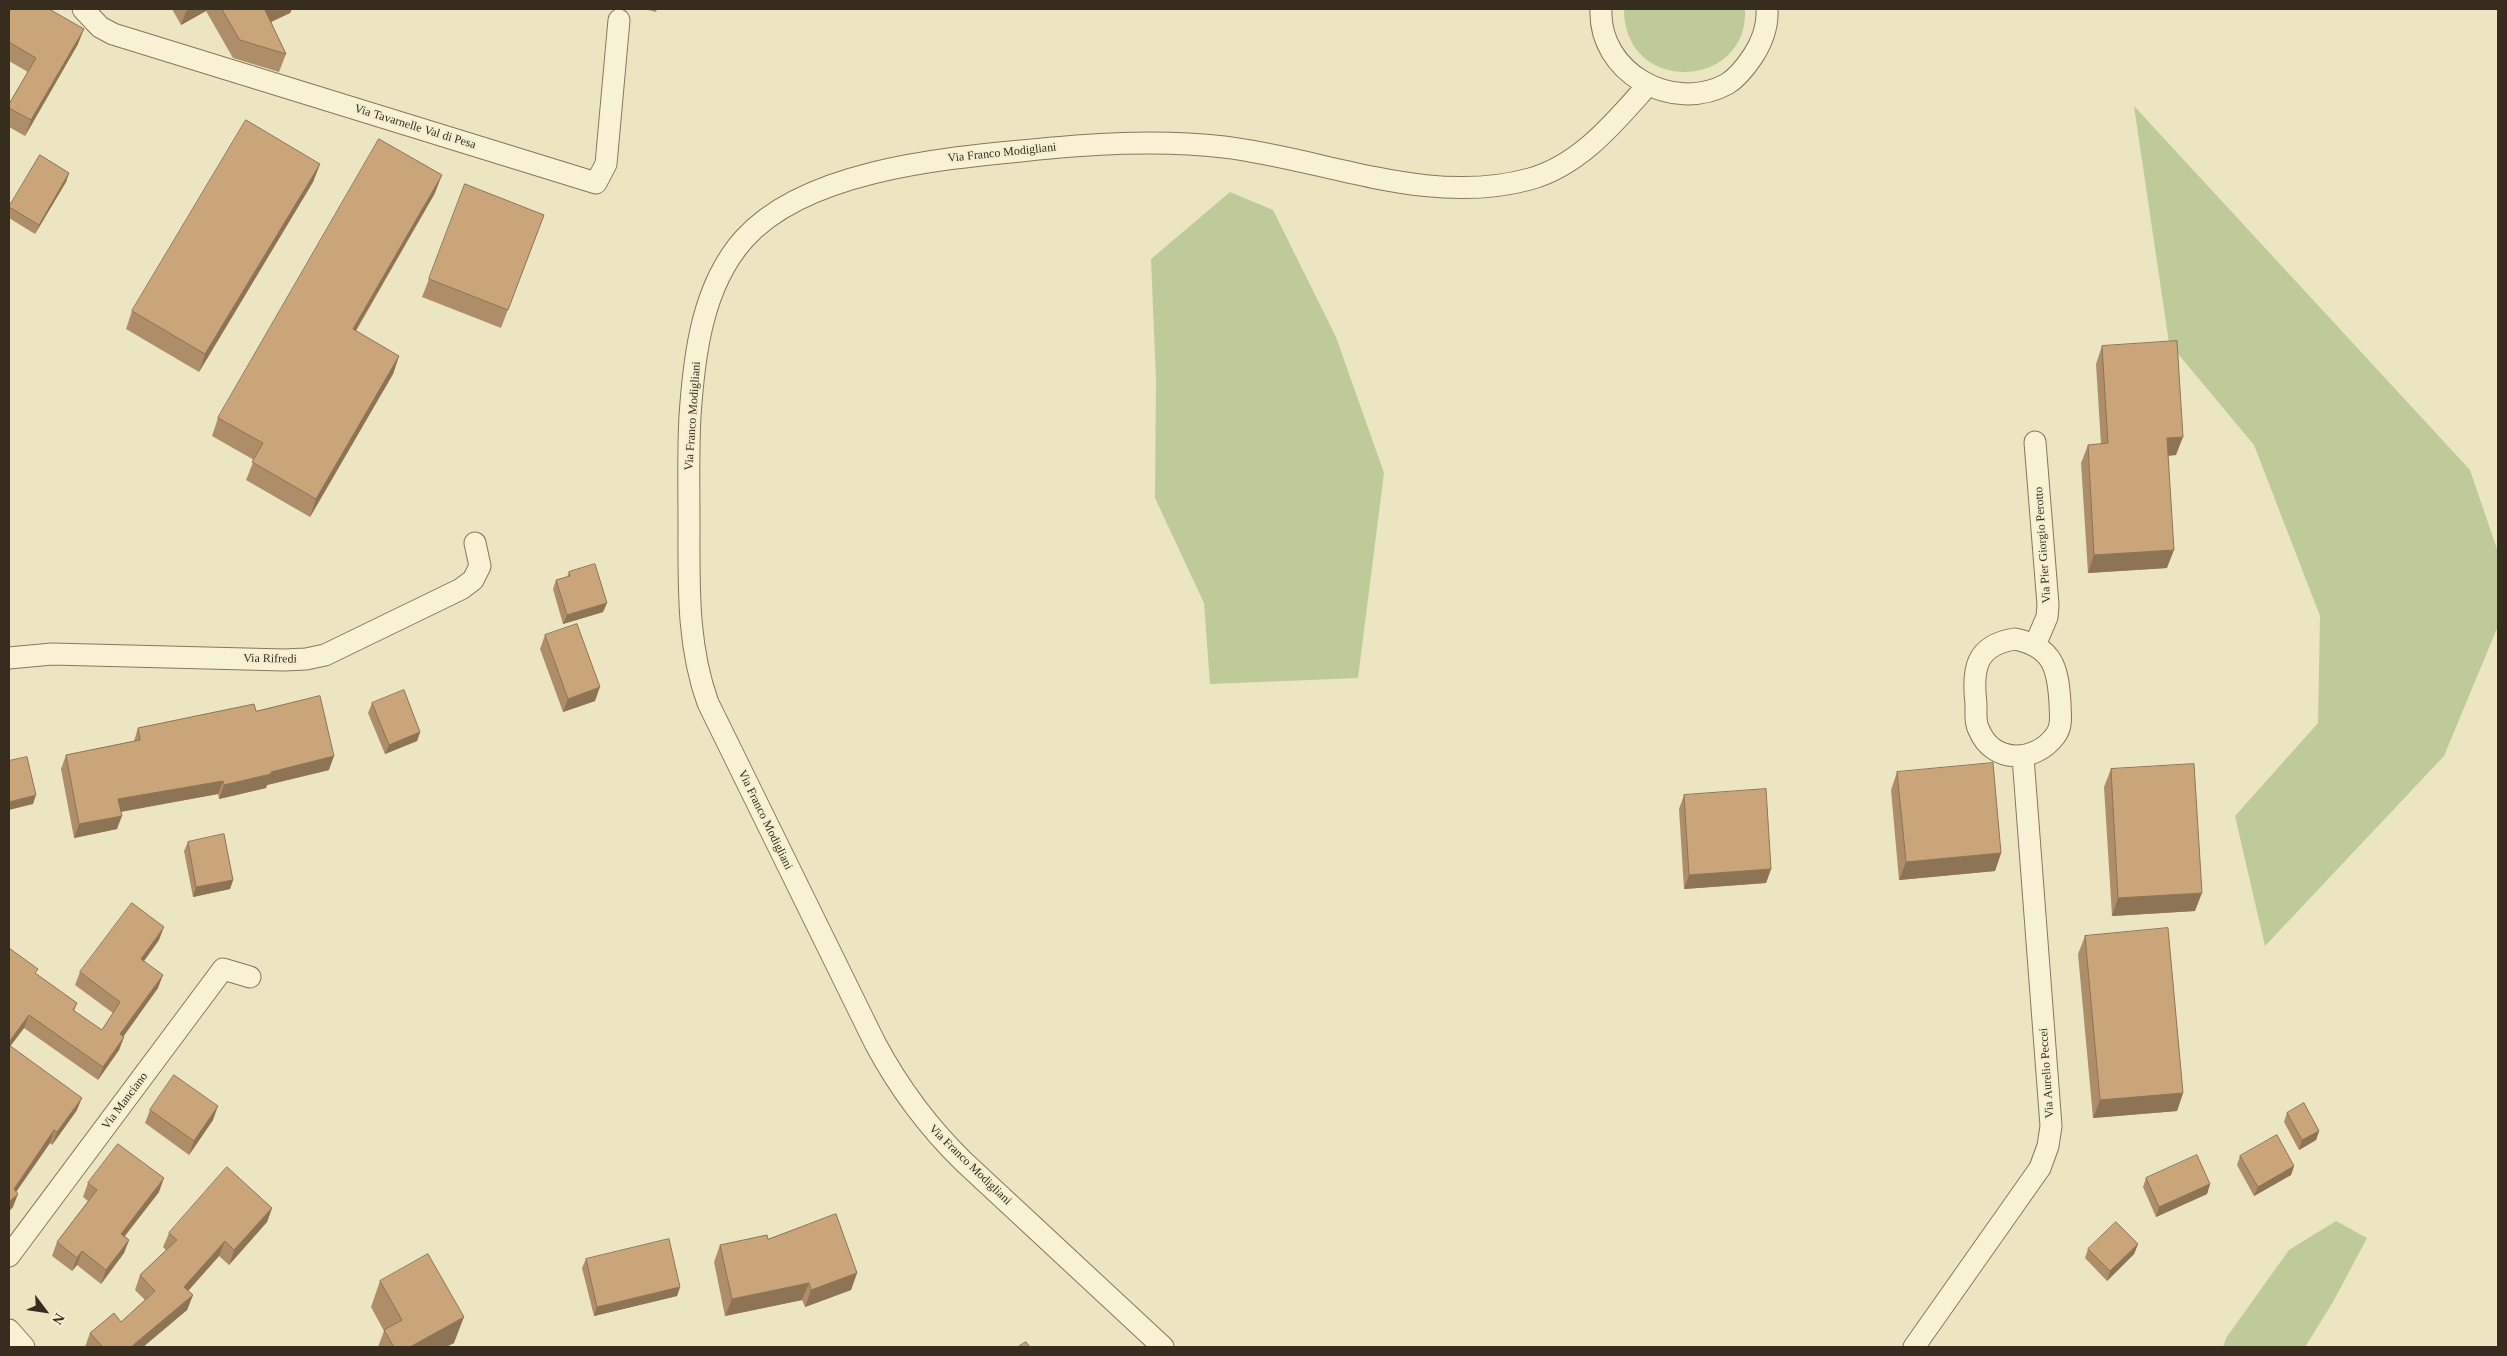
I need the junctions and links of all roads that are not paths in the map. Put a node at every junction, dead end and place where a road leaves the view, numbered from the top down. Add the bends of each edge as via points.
1 (83, 9) edge
2 (1601, 9) edge
3 (1767, 9) edge
4 (619, 20) dead end
5 (1647, 86) junction
6 (2036, 442) dead end
7 (475, 543) dead end
8 (2036, 645) junction
9 (9, 658) edge
10 (2023, 757) junction
11 (250, 977) dead end
12 (9, 1256) edge
13 (9, 1330) edge
14 (24, 1347) edge
15 (1163, 1347) edge
16 (1914, 1347) edge

1 - 4 street, Via Tavarnelle Val di Pesa via 113,34 596,183 606,164
2 - 5 street via 1608,48 1624,69
3 - 5 street via 1762,42 1747,65 1727,83 1700,93 1673,93
5 - 15 street, Via Franco Modigliani via 1595,142 1572,159 1541,176 1493,187 1434,188 1245,150 1173,144 1059,147 902,166 826,189 785,207 747,236 729,259 715,286 697,350 689,457 689,615 695,664 708,703 875,1043 903,1092 946,1144
6 - 8 street, Via Pier Giorgio Perotto via 2048,605
7 - 9 street, Via Rifredi via 480,566 473,580 461,589 316,658 52,654
8 - 10 street via 2054,664 2058,675 2061,723 2049,744
8 - 10 street via 2015,639 1999,643 1982,656 1973,678 1978,729 1986,742 1998,752
10 - 16 street, Via Aurelio Peccei via 2051,1126 2048,1146 2040,1168
11 - 12 street, Via Manciano via 223,969
13 - 14 street

